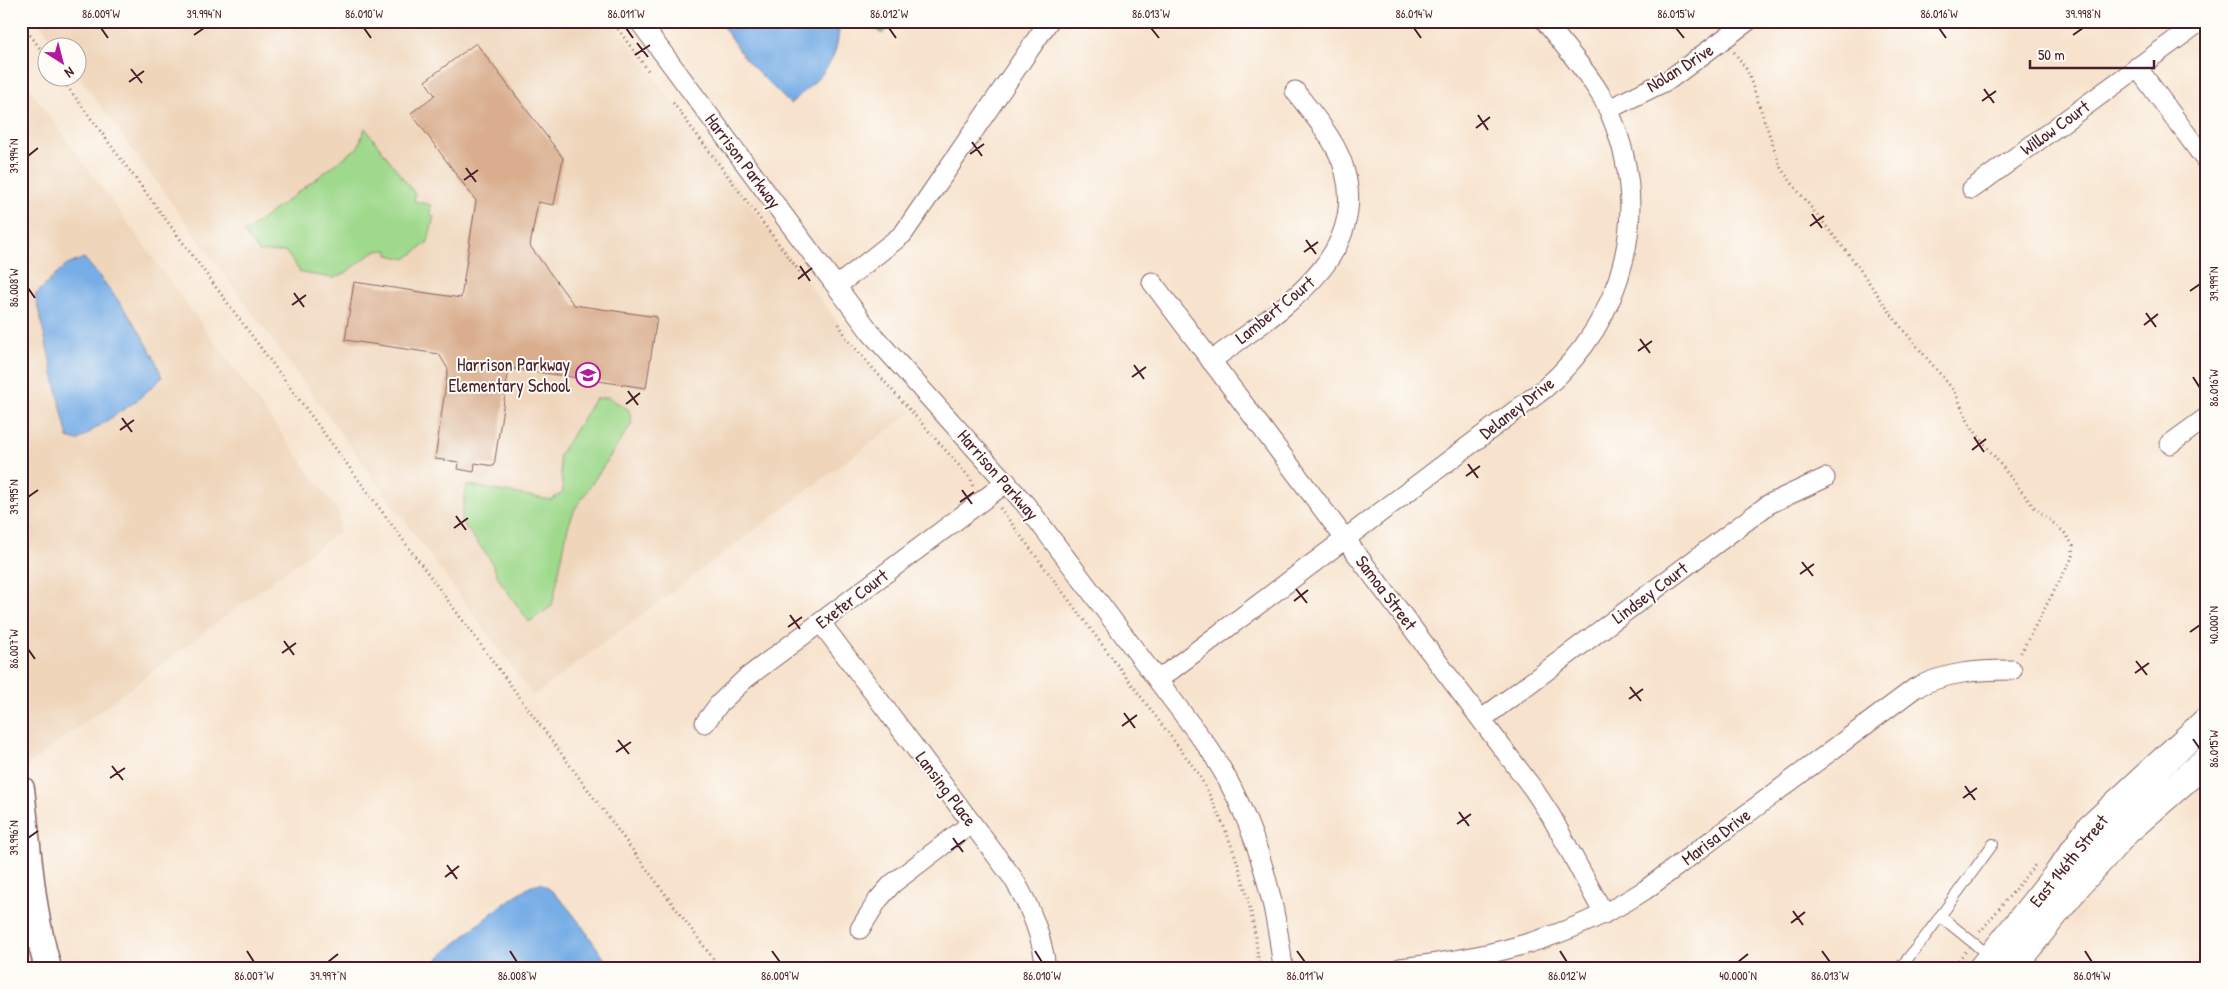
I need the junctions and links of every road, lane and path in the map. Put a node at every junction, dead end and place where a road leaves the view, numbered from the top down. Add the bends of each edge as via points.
1 (612, 21) edge
2 (638, 21) edge
3 (1049, 21) edge
4 (1545, 21) edge
5 (1748, 21) edge
6 (2201, 21) edge
7 (21, 23) edge
8 (1725, 40) junction
9 (38, 46) edge
10 (2137, 68) junction
11 (650, 73) dead end
12 (68, 88) edge
13 (1296, 90) dead end
14 (673, 103) dead end
15 (1609, 109) junction
16 (2207, 162) edge
17 (1972, 189) dead end
18 (805, 279) dead end
19 (1152, 282) dead end
20 (837, 286) junction
21 (839, 324) dead end
22 (1211, 361) junction
23 (2207, 416) edge
24 (2170, 444) dead end
25 (1825, 478) dead end
26 (1007, 482) junction
27 (988, 498) junction
28 (1344, 538) junction
29 (821, 622) junction
30 (2012, 670) joint
31 (1158, 680) junction
32 (2207, 694) edge
33 (2204, 711) edge
34 (1482, 719) junction
35 (705, 723) dead end
36 (2207, 760) edge
37 (21, 789) edge
38 (972, 822) junction
39 (1993, 844) dead end
40 (26, 868) edge
41 (1604, 914) junction
42 (1940, 916) junction
43 (860, 929) dead end
44 (1995, 964) edge
45 (48, 968) edge
46 (720, 968) edge
47 (1046, 968) edge
48 (1260, 968) edge
49 (1283, 968) edge
50 (1400, 968) edge
51 (1900, 968) edge

1 - 11 path
2 - 20 street, Harrison Parkway
3 - 20 street via 903,234
4 - 15 street, Delaney Drive
5 - 8 street, Nolan Drive
6 - 10 street, Willow Court
7 - 9 path
8 - 15 street, Nolan Drive via 1670,79
8 - 30 path via 1748,70 1782,168 1794,186 1851,257 1896,321 1955,392 1974,431 2033,506 2064,532 2073,546 2073,556
10 - 16 street
10 - 17 street, Willow Court
12 - 46 path
13 - 22 street, Lambert Court via 1333,144 1345,171 1348,209 1343,231 1330,260 1312,282
14 - 18 path
15 - 28 street, Delaney Drive via 1626,164 1629,227 1617,287 1597,327 1573,361 1544,389
19 - 22 street, Samoa Street
20 - 26 street, Harrison Parkway via 871,333
21 - 27 path via 847,339 971,479 973,487
22 - 28 street, Samoa Street
23 - 24 street
25 - 34 street, Lindsey Court via 1769,504
26 - 27 street, Exeter Court
26 - 31 street, Harrison Parkway
27 - 29 street, Exeter Court
27 - 48 path via 1001,509 1198,773 1240,864 1256,927
28 - 31 street, Delaney Drive
28 - 34 street, Samoa Street
29 - 35 street, Exeter Court via 732,690
29 - 38 street, Lansing Place
30 - 41 street, Marisa Drive via 1944,675 1915,688 1650,886
31 - 49 street, Harrison Parkway via 1220,765 1253,834 1271,893
32 - 33 path
33 - 44 main road, East 146th Street via 2090,829
34 - 41 street, Samoa Street via 1551,816
36 - 44 main road, East 146th Street via 2126,831
37 - 40 street
38 - 43 street via 892,884
38 - 47 street, Lansing Place via 1013,878 1028,906
39 - 42 lane
40 - 45 street
41 - 50 street, Marisa Drive via 1526,946 1440,964
42 - 44 lane
42 - 51 lane

